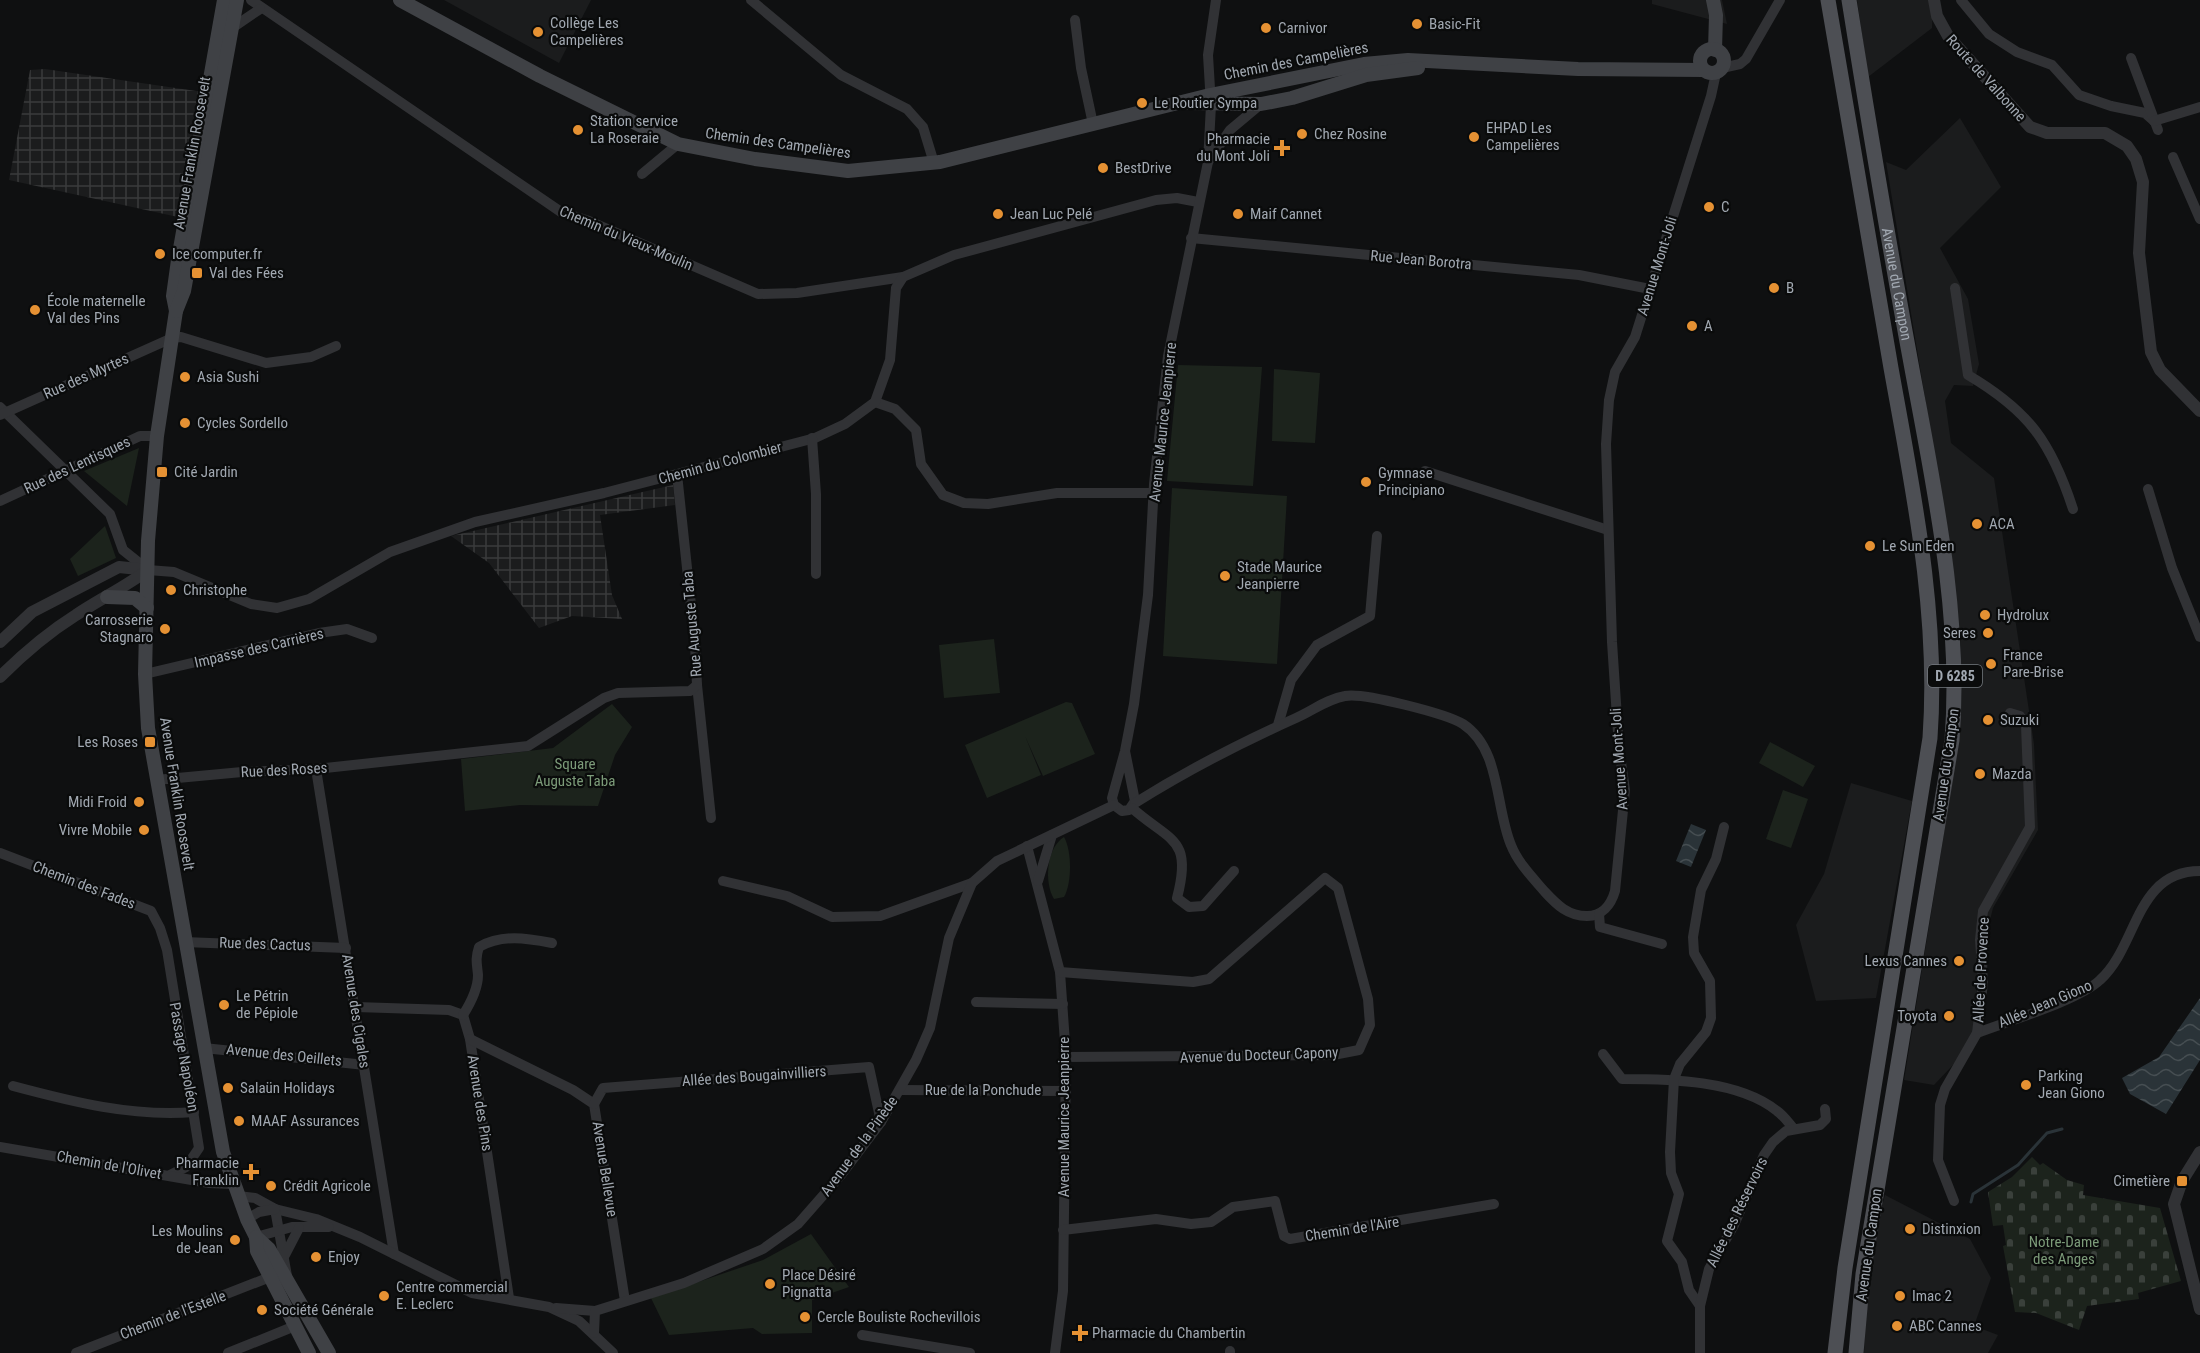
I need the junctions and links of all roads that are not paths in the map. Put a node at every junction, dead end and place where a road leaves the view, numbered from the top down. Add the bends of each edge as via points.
1 (224, 0) edge
2 (237, 0) edge
3 (251, 0) edge
4 (400, 0) edge
5 (751, 0) edge
6 (1216, 0) edge
7 (1713, 0) edge
8 (1780, 0) edge
9 (1828, 0) edge
10 (1849, 0) edge
11 (1934, 0) edge
12 (1962, 0) edge
13 (260, 9) junction
14 (1075, 20) dead end
15 (226, 27) junction
16 (1715, 50) junction
17 (2131, 58) dead end
18 (1456, 64) junction
19 (1714, 70) junction
20 (1210, 100) junction
21 (1261, 104) junction
22 (2200, 107) edge
23 (1093, 124) junction
24 (2156, 125) junction
25 (678, 144) junction
26 (2173, 157) dead end
27 (1208, 162) junction
28 (934, 163) junction
29 (642, 174) dead end
30 (1198, 202) junction
31 (2200, 219) edge
32 (1191, 238) junction
33 (903, 277) junction
34 (1955, 288) dead end
35 (1650, 289) junction
36 (172, 338) junction
37 (336, 346) dead end
38 (875, 402) junction
39 (2, 411) edge
40 (2200, 411) edge
41 (157, 436) junction
42 (812, 438) junction
43 (65, 469) junction
44 (1425, 471) dead end
45 (677, 474) junction
46 (2148, 489) dead end
47 (1153, 493) junction
48 (0, 501) edge
49 (2073, 509) dead end
50 (1608, 530) junction
51 (1377, 536) dead end
52 (148, 570) junction
53 (816, 574) dead end
54 (75, 589) junction
55 (107, 597) junction
56 (147, 608) junction
57 (86, 609) junction
58 (2200, 637) edge
59 (372, 638) dead end
60 (0, 642) edge
61 (145, 674) junction
62 (0, 676) edge
63 (697, 686) junction
64 (2010, 714) dead end
65 (1278, 725) junction
66 (1125, 751) junction
67 (411, 760) joint
68 (316, 769) junction
69 (156, 780) junction
70 (1162, 785) junction
71 (1115, 791) junction
72 (1132, 791) junction
73 (1114, 805) junction
74 (1133, 805) junction
75 (711, 818) dead end
76 (1724, 826) dead end
77 (1052, 835) junction
78 (1027, 846) junction
79 (0, 853) edge
80 (1234, 871) dead end
81 (2200, 871) edge
82 (723, 881) dead end
83 (972, 883) junction
84 (1037, 884) junction
85 (1599, 914) junction
86 (160, 927) joint
87 (184, 942) junction
88 (552, 943) dead end
89 (1662, 944) dead end
90 (346, 948) junction
91 (1060, 972) junction
92 (976, 1002) dead end
93 (1063, 1004) junction
94 (356, 1007) junction
95 (463, 1015) junction
96 (1977, 1033) junction
97 (470, 1039) junction
98 (204, 1048) junction
99 (1603, 1054) dead end
100 (1066, 1057) junction
101 (365, 1065) junction
102 (1674, 1079) junction
103 (13, 1086) dead end
104 (900, 1090) junction
105 (1066, 1091) junction
106 (594, 1104) junction
107 (1826, 1109) dead end
108 (194, 1112) junction
109 (881, 1122) junction
110 (1793, 1128) junction
111 (0, 1147) edge
112 (2200, 1152) edge
113 (171, 1175) junction
114 (236, 1190) junction
115 (1954, 1201) dead end
116 (1494, 1204) dead end
117 (275, 1209) junction
118 (247, 1219) junction
119 (334, 1227) junction
120 (299, 1228) junction
121 (277, 1230) junction
122 (1063, 1230) junction
123 (256, 1237) junction
124 (394, 1254) junction
125 (285, 1255) junction
126 (270, 1277) junction
127 (288, 1281) junction
128 (509, 1298) junction
129 (625, 1301) junction
130 (1700, 1306) junction
131 (549, 1307) junction
132 (2200, 1309) edge
133 (595, 1311) junction
134 (295, 1326) junction
135 (594, 1333) junction
136 (862, 1335) dead end
137 (76, 1353) edge
138 (228, 1353) edge
139 (309, 1353) edge
140 (329, 1353) edge
141 (613, 1353) edge
142 (970, 1353) edge
143 (1055, 1353) edge
144 (1700, 1353) edge
145 (1835, 1353) edge
146 (1856, 1353) edge

1 - 15 main road, Avenue Franklin Roosevelt
2 - 15 main road, Avenue Franklin Roosevelt
3 - 13 street, Chemin du Vieux-Moulin
4 - 25 main road, Chemin des Campelières via 540,76
5 - 28 street via 841,75 907,109 923,127
6 - 20 street, Avenue Maurice Jeanpierre via 1208,55
7 - 16 main road via 1717,22
8 - 19 street via 1746,59
9 - 145 main road, Avenue du Campon / D 6285 via 1918,526 1932,633 1929,738
10 - 146 main road, Avenue du Campon / D 6285 via 1939,522 1954,631 1955,672 1952,740 1863,1274
11 - 40 street, Route de Valbonne via 1937,16 1948,36 2030,126 2047,133 2105,133 2127,146 2136,159 2143,182 2139,253 2151,352 2160,370
12 - 24 street via 1989,34 2018,52 2052,65 2079,95 2145,113
13 - 15 street
13 - 33 street, Chemin du Vieux-Moulin via 561,212 758,294 797,294
14 - 23 street
15 - 36 main road, Avenue Franklin Roosevelt via 184,291
16 - 19 main road via 1723,57
16 - 19 main road via 1708,50 1700,62
17 - 24 street
18 - 19 main road, Chemin des Campelières
18 - 20 main road, Chemin des Campelières via 1408,60 1364,64
18 - 21 main road, Chemin des Campelières via 1366,75
19 - 35 street, Avenue Mont-Joli
20 - 21 main road, Chemin des Campelières
20 - 23 main road, Chemin des Campelières via 1179,102
20 - 27 street, Avenue Maurice Jeanpierre
21 - 27 street via 1230,129
22 - 24 street
23 - 28 main road, Chemin des Campelières
25 - 28 main road, Chemin des Campelières via 848,171
25 - 29 street
26 - 31 street
27 - 30 street, Avenue Maurice Jeanpierre
30 - 32 street, Avenue Maurice Jeanpierre
30 - 33 street via 1156,200 954,255
32 - 35 street, Rue Jean Borotra via 1579,275
32 - 47 street, Avenue Maurice Jeanpierre via 1168,356
33 - 38 street via 896,288 890,360
34 - 49 street via 1968,375 1991,389 2032,427 2056,460
35 - 50 street, Avenue Mont-Joli via 1631,347 1618,366 1610,389 1606,444
36 - 37 street via 181,337 266,363 311,357
36 - 39 street, Rue des Myrtes
36 - 41 main road, Avenue Franklin Roosevelt
38 - 42 street, Chemin du Colombier via 845,424
38 - 47 street via 895,409 916,430 921,464 943,495 964,503 988,504 1057,493
39 - 43 street
41 - 43 street, Rue des Lentisques via 140,436
41 - 52 main road, Avenue Franklin Roosevelt
42 - 45 street, Chemin du Colombier
42 - 53 street
43 - 48 street, Rue des Lentisques
43 - 52 street via 110,514 123,550
44 - 50 street
45 - 52 street, Chemin du Colombier via 442,533 390,552 309,599 277,608 251,604 174,572
45 - 63 street, Rue Auguste Taba
46 - 58 street via 2172,568
47 - 66 street, Avenue Maurice Jeanpierre via 1148,595
50 - 85 street, Avenue Mont-Joli via 1613,665 1625,810 1615,891
51 - 65 street via 1370,616 1317,645 1291,680
52 - 54 street via 119,567
52 - 55 street
52 - 56 main road, Avenue Franklin Roosevelt
54 - 57 street
54 - 60 street via 32,612
55 - 56 main road via 135,598
55 - 57 street
56 - 61 main road, Avenue Franklin Roosevelt
57 - 62 street via 28,650
59 - 61 street, Impasse des Carrières via 347,629 319,633
61 - 69 main road, Avenue Franklin Roosevelt
63 - 67 street, Rue Auguste Taba via 690,691 618,693 528,746
63 - 75 street
64 - 96 street, Allée de Provence via 2020,716 2026,726 2030,827 1983,912
65 - 70 street
65 - 85 street via 1334,699 1352,695 1460,722 1480,741 1489,759 1506,831 1519,860 1565,911 1581,916
66 - 71 street, Avenue Maurice Jeanpierre
66 - 72 street, Avenue Maurice Jeanpierre
67 - 68 street, Rue des Roses
68 - 69 street, Rue des Roses
68 - 90 street, Avenue des Cigales
69 - 87 main road, Avenue Franklin Roosevelt
70 - 72 street
70 - 74 street
71 - 72 street via 1126,787
71 - 73 street
72 - 74 street
73 - 74 street via 1122,811
73 - 77 street
74 - 80 street via 1149,823 1173,838 1180,851 1182,879 1177,898 1189,907 1203,906
76 - 102 street via 1716,859 1701,890 1692,945 1710,981 1709,1025 1680,1064
77 - 78 street
77 - 84 street
78 - 83 street, Avenue de la Pinède via 985,869
78 - 84 street, Avenue Maurice Jeanpierre
79 - 86 street, Chemin des Fades via 151,911
81 - 96 street, Allée Jean Giono via 2180,874 2156,886 2114,963 2090,988
82 - 83 street via 787,896 832,917 880,916
83 - 104 street, Avenue de la Pinède via 949,938 930,1028
84 - 91 street, Avenue Maurice Jeanpierre
85 - 89 street via 1600,927
86 - 108 street, Passage Napoléon
87 - 90 street, Rue des Cactus
87 - 98 main road, Avenue Franklin Roosevelt
88 - 95 street via 527,938 493,939 479,947 474,963 478,975 474,993
90 - 94 street, Avenue des Cigales
91 - 93 street, Avenue Maurice Jeanpierre
91 - 100 street, Avenue du Docteur Capony via 1193,982 1209,979 1325,878 1338,888 1368,999 1370,1025 1359,1050 1333,1055
92 - 93 street
93 - 100 street, Avenue Maurice Jeanpierre
94 - 95 street via 449,1010
94 - 101 street, Avenue des Cigales
95 - 97 street, Avenue des Pins
96 - 115 street, Allée de Provence via 1940,1105 1938,1160
97 - 106 street, Avenue Bellevue
97 - 128 street, Avenue des Pins
98 - 101 street, Avenue des Oeillets
98 - 114 main road, Avenue Franklin Roosevelt via 223,1152
99 - 102 street via 1622,1079
100 - 105 street, Avenue Maurice Jeanpierre
101 - 124 street, Avenue des Cigales
102 - 110 street via 1740,1092 1776,1110
102 - 130 street via 1670,1152 1671,1173 1679,1194 1667,1241 1682,1262 1689,1290
103 - 108 street via 86,1106 167,1114
104 - 105 street, Rue de la Ponchude
104 - 109 street, Avenue de la Pinède
105 - 122 street, Avenue Maurice Jeanpierre
106 - 109 street, Allée des Bougainvilliers via 603,1088 869,1067
106 - 129 street, Avenue Bellevue
107 - 110 street, Allée des Réservoirs via 1826,1119 1820,1125
108 - 113 street, Passage Napoléon via 199,1148 186,1167
109 - 129 street, Avenue de la Pinède via 798,1224 763,1249 684,1283
110 - 130 street, Allée des Réservoirs via 1779,1135 1764,1155 1734,1225 1709,1269
111 - 113 street, Chemin de l'Olivet
112 - 132 street via 2182,1181 2174,1204
113 - 114 street, Chemin de l'Olivet
114 - 117 street, Chemin de l'Olivet
114 - 118 main road, Avenue Franklin Roosevelt
116 - 122 street, Chemin de l'Aire via 1290,1239 1284,1236 1275,1201 1233,1206 1211,1222 1191,1224 1156,1219
117 - 118 street
117 - 119 street, Chemin de l'Olivet
117 - 121 street, Avenue Franklin Roosevelt
118 - 123 main road, Avenue Franklin Roosevelt
119 - 120 street
119 - 124 street, Chemin de l'Olivet
120 - 121 street
120 - 125 street
121 - 123 street
121 - 125 street, Avenue Franklin Roosevelt
122 - 143 street, Avenue Maurice Jeanpierre via 1063,1291
123 - 126 main road, Avenue Franklin Roosevelt via 257,1251
123 - 127 main road, Avenue Franklin Roosevelt via 269,1249
124 - 128 street, Chemin de l'Olivet via 472,1293
125 - 127 street, Avenue Franklin Roosevelt
126 - 134 main road, Avenue Franklin Roosevelt
126 - 137 street, Chemin de l'Estelle
127 - 140 main road, Avenue Franklin Roosevelt
128 - 131 street, Chemin de l'Olivet
129 - 133 street, Avenue de la Pinède
130 - 144 street, Allée des Réservoirs
131 - 133 street, Avenue de la Pinède
131 - 135 street
133 - 135 street
134 - 138 street
134 - 139 main road, Avenue Franklin Roosevelt
135 - 141 street
136 - 142 street

